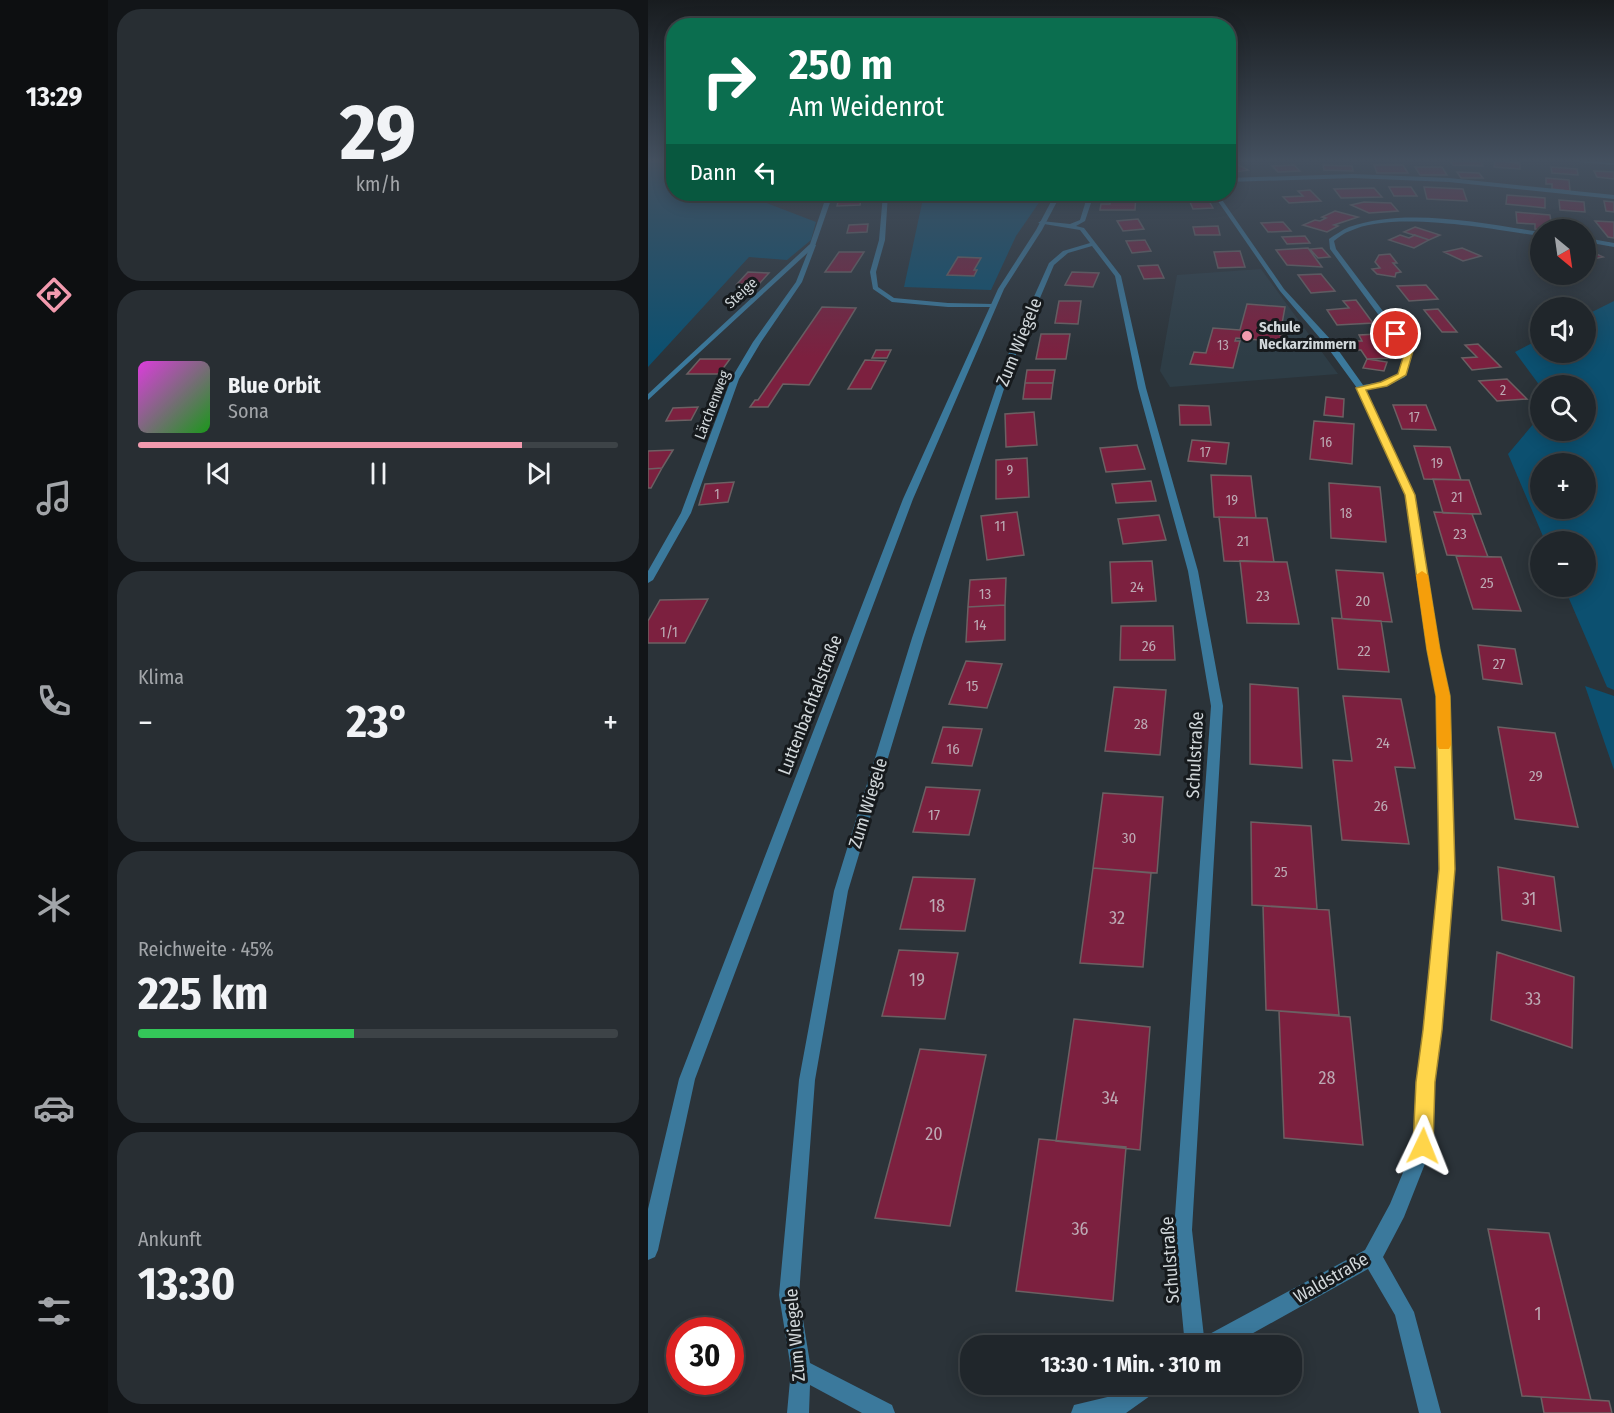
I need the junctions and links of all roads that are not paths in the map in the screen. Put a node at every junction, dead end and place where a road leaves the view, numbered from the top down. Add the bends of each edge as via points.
1 (819, 226) edge
2 (883, 226) edge
3 (1040, 226) edge
4 (1071, 226) edge
5 (1238, 226) edge
6 (1356, 226) edge
7 (1479, 226) edge
8 (1530, 233) edge
9 (1596, 241) edge
10 (1094, 244) junction
11 (1613, 244) edge
12 (813, 245) junction
13 (993, 306) junction
14 (1361, 388) junction
15 (648, 398) edge
16 (648, 580) edge
17 (648, 1250) edge
18 (1372, 1257) junction
19 (1194, 1335) edge
20 (1229, 1335) edge
21 (801, 1369) junction
22 (1139, 1395) edge
23 (1125, 1408) edge
24 (798, 1413) edge
25 (884, 1413) edge
26 (1082, 1413) edge
27 (1430, 1413) edge

1 - 12 street, Steige
2 - 13 street via 873,272 875,288 892,300
3 - 13 street, Luttenbachtalstraße
4 - 10 street, Schulstraße via 1082,229
5 - 14 street, Waldstraße via 1282,290 1328,342
6 - 14 street via 1337,234 1331,240 1333,249 1409,351 1402,375 1384,384
7 - 8 street
9 - 11 street
10 - 19 street, Schulstraße via 1118,276 1142,388 1193,571 1217,706 1184,1230
10 - 21 street, Zum Wiegele via 1069,249 1052,264 1008,364 918,638 842,891 807,1080 789,1295
12 - 15 street, Steige
12 - 16 street, Lärchenweg via 799,282 735,379 686,513
13 - 17 street, Luttenbachtalstraße via 908,500 687,1079
14 - 18 street, Waldstraße via 1410,495 1443,696 1447,869 1425,1082 1423,1146
18 - 20 street, Waldstraße
18 - 27 street via 1404,1312
21 - 24 street, Zum Wiegele
21 - 25 street
22 - 23 street
23 - 26 street

